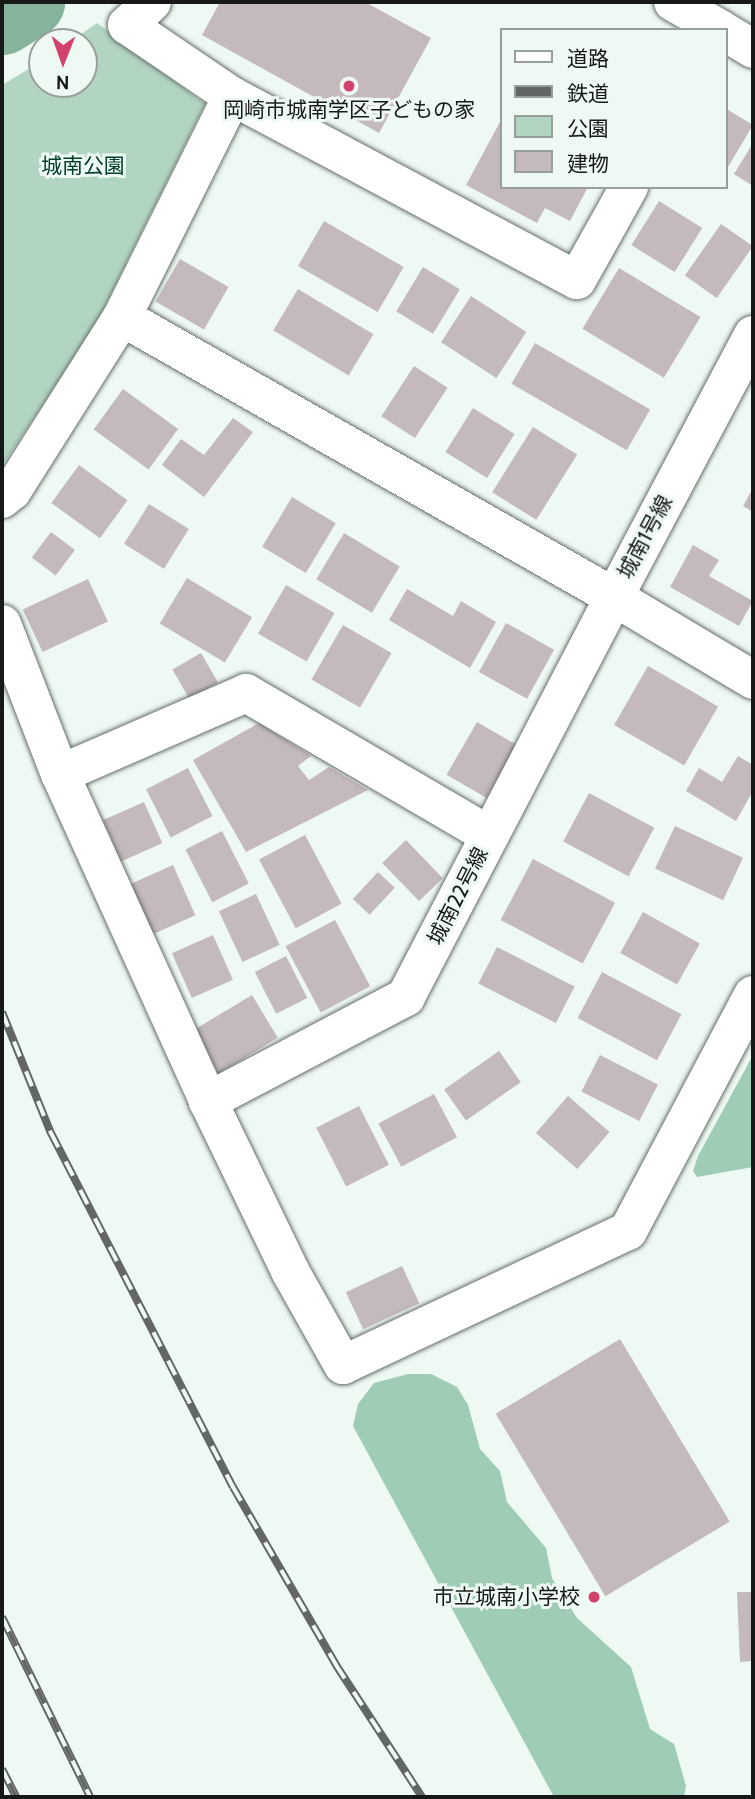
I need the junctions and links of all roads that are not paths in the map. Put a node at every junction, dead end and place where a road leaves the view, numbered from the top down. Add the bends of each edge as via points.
1 (152, 2) edge
2 (673, 2) edge
3 (722, 24) edge
4 (727, 28) edge
5 (753, 49) edge
6 (232, 96) junction
7 (628, 189) edge
8 (121, 317) junction
9 (753, 335) edge
10 (2, 499) edge
11 (614, 597) junction
12 (2, 624) edge
13 (753, 680) edge
14 (60, 774) junction
15 (489, 835) junction
16 (753, 995) edge
17 (208, 1101) junction

1 - 6 street via 127,25
2 - 3 street
4 - 5 street
6 - 7 street via 577,280
6 - 8 street
8 - 10 street via 12,491
8 - 11 street
9 - 11 street, 城南1号線
11 - 13 street, 城南1号線
11 - 15 street, 城南22号線
12 - 14 street
14 - 15 street via 246,693
14 - 17 street
15 - 17 street, 城南22号線 via 406,997
16 - 17 street via 628,1231 343,1365 290,1271

